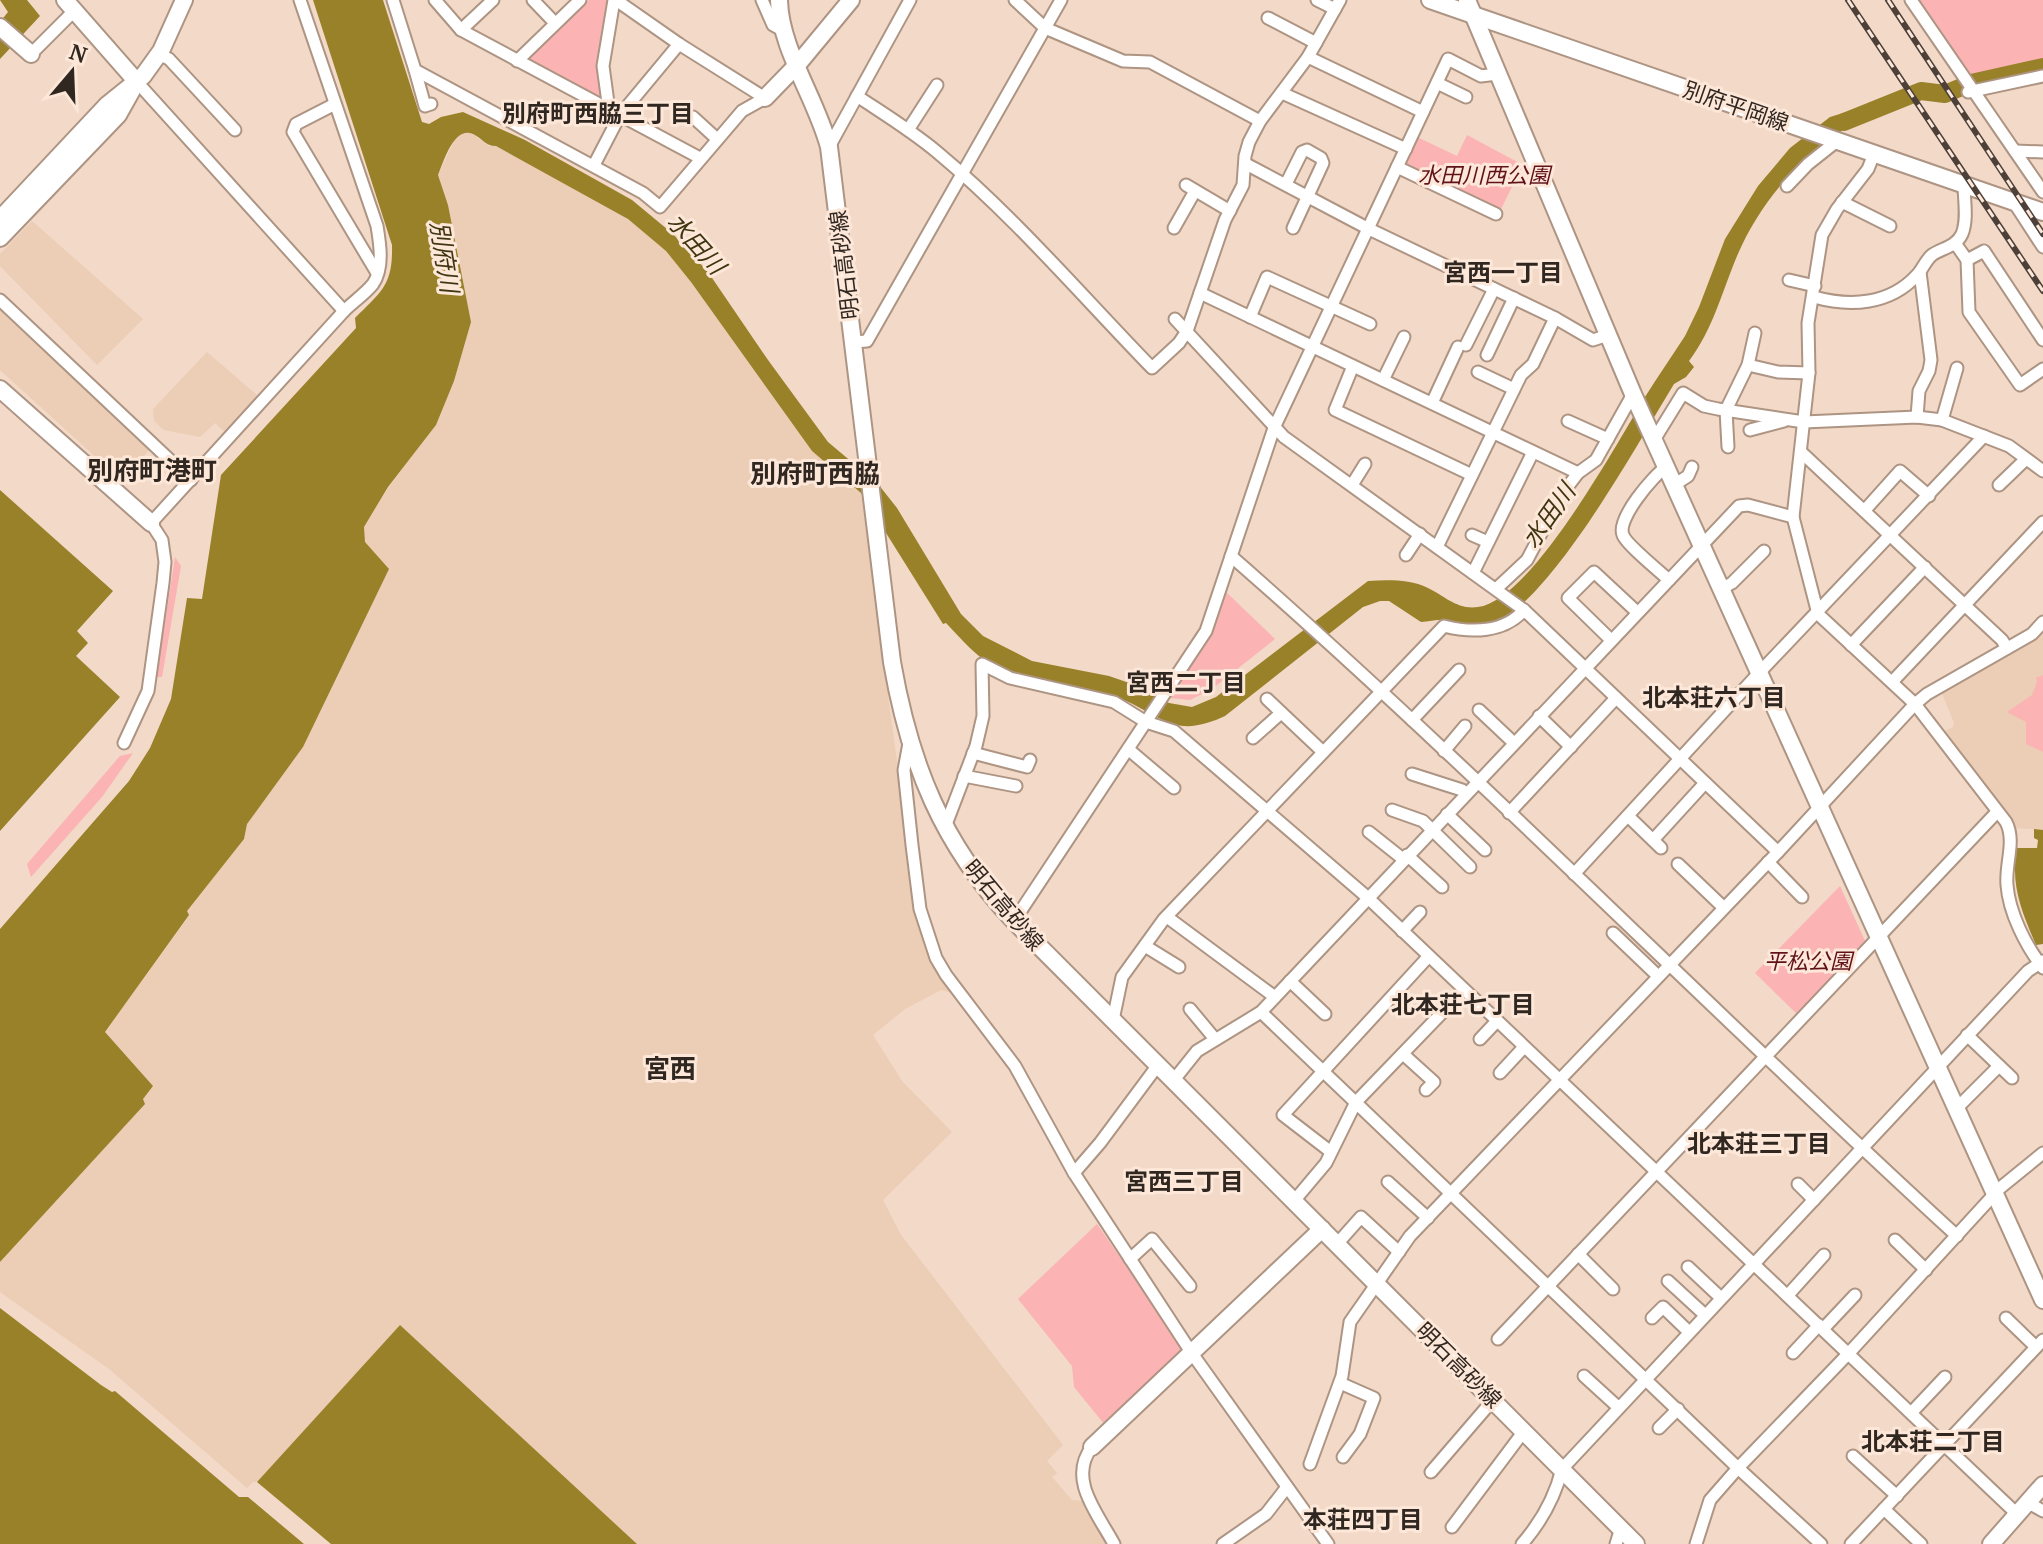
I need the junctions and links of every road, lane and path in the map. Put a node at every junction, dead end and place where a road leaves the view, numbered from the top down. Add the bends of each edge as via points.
1 (300, 0) edge
2 (393, 0) edge
3 (435, 0) edge
4 (493, 0) edge
5 (533, 0) edge
6 (580, 0) edge
7 (615, 0) edge
8 (762, 0) edge
9 (779, 0) edge
10 (851, 0) edge
11 (910, 0) edge
12 (1015, 0) edge
13 (1061, 0) edge
14 (1317, 0) edge
15 (1430, 0) edge
16 (1467, 0) edge
17 (1911, 0) edge
18 (182, 1) edge
19 (1337, 4) edge
20 (69, 5) edge
21 (1474, 16) junction
22 (1268, 18) dead end
23 (555, 23) junction
24 (0, 27) edge
25 (1045, 28) junction
26 (461, 30) junction
27 (782, 30) junction
28 (1316, 43) junction
29 (679, 44) junction
30 (31, 54) joint
31 (159, 54) junction
32 (1308, 57) junction
33 (517, 61) junction
34 (798, 64) junction
35 (415, 70) junction
36 (1497, 74) junction
37 (2043, 76) edge
38 (137, 82) junction
39 (1437, 83) junction
40 (937, 85) dead end
41 (1969, 88) junction
42 (1282, 93) junction
43 (857, 96) junction
44 (1466, 97) dead end
45 (765, 98) junction
46 (335, 104) junction
47 (431, 104) dead end
48 (1423, 112) junction
49 (615, 113) junction
50 (693, 117) dead end
51 (1260, 121) junction
52 (235, 130) dead end
53 (908, 130) junction
54 (1826, 137) junction
55 (717, 139) junction
56 (829, 147) junction
57 (1406, 149) junction
58 (2015, 151) junction
59 (2043, 152) edge
60 (1874, 154) junction
61 (700, 158) junction
62 (1246, 164) junction
63 (594, 165) junction
64 (1397, 167) junction
65 (962, 175) junction
66 (1286, 184) junction
67 (1964, 185) junction
68 (1787, 186) dead end
69 (2043, 192) edge
70 (1308, 196) junction
71 (2013, 201) junction
72 (1842, 202) junction
73 (24, 203) junction
74 (1230, 211) junction
75 (2043, 212) edge
76 (1496, 214) dead end
77 (0, 219) edge
78 (1181, 223) dead end
79 (1890, 226) dead end
80 (1293, 228) dead end
81 (1369, 229) junction
82 (0, 238) edge
83 (1955, 243) junction
84 (2043, 247) edge
85 (1967, 260) junction
86 (1920, 272) junction
87 (377, 273) junction
88 (1789, 280) dead end
89 (1494, 289) junction
90 (1814, 291) junction
91 (1200, 293) junction
92 (1514, 298) junction
93 (0, 300) edge
94 (1331, 307) junction
95 (344, 311) junction
96 (1250, 317) junction
97 (1555, 318) junction
98 (1175, 319) dead end
99 (1370, 324) dead end
100 (1187, 331) junction
101 (1755, 333) dead end
102 (1608, 335) junction
103 (1404, 337) dead end
104 (2043, 340) edge
105 (853, 342) junction
106 (1313, 347) junction
107 (1487, 355) dead end
108 (1748, 365) junction
109 (1353, 366) junction
110 (1957, 368) dead end
111 (2043, 369) edge
112 (1478, 372) dead end
113 (1809, 373) junction
114 (1383, 380) junction
115 (0, 389) edge
116 (1514, 389) junction
117 (1633, 394) junction
118 (1432, 403) junction
119 (1726, 410) junction
120 (1917, 417) junction
121 (1786, 420) junction
122 (1942, 420) junction
123 (1568, 421) dead end
124 (1804, 422) junction
125 (1274, 428) junction
126 (1750, 430) dead end
127 (1493, 433) junction
128 (1984, 436) junction
129 (1608, 439) junction
130 (1654, 440) junction
131 (1728, 447) dead end
132 (1533, 452) junction
133 (1801, 452) junction
134 (2026, 459) junction
135 (1365, 464) dead end
136 (1666, 467) junction
137 (1692, 467) dead end
138 (2043, 471) edge
139 (1578, 473) junction
140 (1472, 475) junction
141 (191, 480) junction
142 (1352, 485) junction
143 (1674, 485) junction
144 (1999, 485) dead end
145 (1625, 495) dead end
146 (1929, 496) junction
147 (1636, 501) junction
148 (1865, 510) junction
149 (1793, 517) junction
150 (2043, 522) edge
151 (151, 523) junction
152 (1420, 534) junction
153 (1472, 535) dead end
154 (1892, 536) junction
155 (1488, 542) junction
156 (1702, 545) junction
157 (1437, 547) junction
158 (1764, 551) dead end
159 (1406, 555) dead end
160 (1231, 556) junction
161 (1925, 567) junction
162 (1473, 573) junction
163 (1669, 580) junction
164 (1496, 589) junction
165 (1721, 589) junction
166 (1965, 605) junction
167 (1524, 610) junction
168 (1637, 612) junction
169 (1818, 614) junction
170 (2043, 622) edge
171 (1611, 640) junction
172 (1851, 645) junction
173 (2007, 648) junction
174 (1584, 668) junction
175 (1459, 670) dead end
176 (1758, 674) junction
177 (1892, 682) junction
178 (1380, 692) junction
179 (1616, 698) junction
180 (1267, 699) dead end
181 (1915, 704) junction
182 (1479, 710) dead end
183 (1281, 713) junction
184 (1539, 716) junction
185 (1412, 720) junction
186 (1146, 722) junction
187 (1465, 726) dead end
188 (1253, 738) dead end
189 (124, 743) dead end
190 (909, 743) junction
191 (1514, 743) junction
192 (1571, 747) junction
193 (1128, 749) junction
194 (1444, 751) junction
195 (1323, 752) junction
196 (973, 753) junction
197 (1680, 760) junction
198 (1022, 761) dead end
199 (1412, 774) dead end
200 (964, 776) junction
201 (1477, 782) junction
202 (1705, 783) junction
203 (1016, 786) dead end
204 (1174, 788) dead end
205 (1466, 794) junction
206 (1819, 807) junction
207 (1267, 810) junction
208 (1392, 810) dead end
209 (1997, 812) junction
210 (1509, 813) junction
211 (1447, 814) junction
212 (1628, 816) junction
213 (945, 827) junction
214 (1431, 829) junction
215 (1369, 832) dead end
216 (1485, 850) dead end
217 (1778, 852) junction
218 (1405, 857) junction
219 (1768, 862) junction
220 (1678, 864) dead end
221 (1470, 867) dead end
222 (1574, 874) junction
223 (1442, 887) dead end
224 (1367, 897) junction
225 (1802, 897) dead end
226 (1723, 907) junction
227 (1420, 912) dead end
228 (1167, 917) junction
229 (1014, 921) junction
230 (1402, 931) junction
231 (1613, 933) dead end
232 (1878, 936) junction
233 (1145, 946) junction
234 (1429, 956) junction
235 (2042, 964) edge
236 (1669, 965) junction
237 (1179, 967) dead end
238 (1658, 976) junction
239 (1290, 981) junction
240 (1464, 990) junction
241 (1275, 997) junction
242 (1190, 1009) dead end
243 (1261, 1012) junction
244 (1325, 1014) dead end
245 (1113, 1020) junction
246 (1497, 1021) junction
247 (1967, 1035) junction
248 (1215, 1039) junction
249 (1480, 1039) dead end
250 (1524, 1047) junction
251 (1403, 1054) junction
252 (1765, 1056) junction
253 (1158, 1065) junction
254 (1999, 1066) junction
255 (1937, 1069) junction
256 (1323, 1070) junction
257 (1500, 1073) dead end
258 (2012, 1078) dead end
259 (1558, 1080) junction
260 (1173, 1081) junction
261 (1426, 1090) dead end
262 (1356, 1102) junction
263 (1956, 1109) junction
264 (1862, 1149) junction
265 (1331, 1152) junction
266 (2043, 1153) edge
267 (1656, 1171) junction
268 (1074, 1173) junction
269 (1388, 1182) dead end
270 (1798, 1184) dead end
271 (1995, 1193) junction
272 (1452, 1195) junction
273 (1814, 1200) junction
274 (1294, 1201) junction
275 (1428, 1218) junction
276 (1322, 1229) junction
277 (1957, 1236) junction
278 (1895, 1240) dead end
279 (1337, 1244) junction
280 (1399, 1252) junction
281 (1578, 1254) junction
282 (1824, 1255) dead end
283 (1130, 1259) junction
284 (1754, 1263) junction
285 (1688, 1267) dead end
286 (1926, 1270) junction
287 (1668, 1281) dead end
288 (1377, 1283) junction
289 (1548, 1285) junction
290 (1190, 1286) dead end
291 (1613, 1289) dead end
292 (1788, 1295) junction
293 (1855, 1295) dead end
294 (1721, 1298) junction
295 (2043, 1300) edge
296 (1705, 1315) junction
297 (1652, 1318) dead end
298 (2006, 1318) dead end
299 (1821, 1327) junction
300 (1689, 1332) junction
301 (1498, 1339) dead end
302 (2040, 1344) edge
303 (1191, 1352) junction
304 (1793, 1353) dead end
305 (1849, 1353) junction
306 (1584, 1376) dead end
307 (1646, 1377) junction
308 (1945, 1377) dead end
309 (1340, 1383) junction
310 (1493, 1400) junction
311 (1618, 1407) junction
312 (1678, 1409) junction
313 (1912, 1412) junction
314 (1659, 1428) dead end
315 (1524, 1431) junction
316 (1946, 1445) junction
317 (1092, 1447) joint
318 (1853, 1456) dead end
319 (1343, 1457) dead end
320 (1310, 1464) dead end
321 (1738, 1468) junction
322 (1562, 1469) junction
323 (1431, 1472) dead end
324 (2043, 1485) edge
325 (1287, 1487) junction
326 (1897, 1496) junction
327 (2022, 1508) junction
328 (1884, 1509) junction
329 (2043, 1511) edge
330 (1452, 1527) dead end
331 (1618, 1536) edge
332 (1114, 1544) edge
333 (1223, 1544) edge
334 (1328, 1544) edge
335 (1522, 1544) edge
336 (1636, 1544) edge
337 (1696, 1544) edge
338 (1821, 1544) edge
339 (1851, 1544) edge
340 (1921, 1544) edge
341 (1991, 1544) edge

1 - 46 street
2 - 35 street
3 - 26 street
4 - 26 street
5 - 23 street
6 - 23 street
7 - 29 street
7 - 49 street via 603,66
8 - 27 street via 773,25
9 - 27 main road, 明石高砂線
10 - 34 main road
11 - 43 street
12 - 25 street
13 - 25 street
14 - 19 street
15 - 21 main road, 別府平岡線
16 - 21 main road
17 - 41 street
18 - 31 main road
19 - 28 street
20 - 30 street
20 - 38 main road
21 - 36 main road
21 - 54 main road, 別府平岡線
22 - 28 street
23 - 33 street
24 - 30 main road
25 - 51 street via 1123,61 1150,62
25 - 65 street
26 - 33 street
27 - 34 main road, 明石高砂線
28 - 32 street
29 - 45 street
29 - 49 street
31 - 38 main road
31 - 52 street
32 - 42 street
32 - 48 street
33 - 49 street
34 - 45 main road
34 - 56 main road, 明石高砂線
35 - 47 street via 425,106
35 - 63 street
36 - 39 street via 1481,76 1448,59
36 - 102 main road
37 - 41 street
38 - 73 main road via 107,105
38 - 95 street
39 - 44 street
39 - 48 street
40 - 53 street via 925,93
41 - 58 street
42 - 51 street
42 - 57 street
43 - 53 street
43 - 56 street
45 - 55 street via 742,111
46 - 87 street via 377,226
46 - 87 street via 296,124 293,132
48 - 57 street
49 - 61 street
49 - 63 street
50 - 55 street
51 - 62 street via 1246,149
53 - 65 street
54 - 60 main road, 別府平岡線
54 - 68 street
55 - 61 street
56 - 105 main road, 明石高砂線
57 - 64 street
58 - 59 street
58 - 69 street
60 - 67 main road, 別府平岡線
60 - 72 street
61 - 63 street via 660,207
62 - 66 street
62 - 74 street
64 - 76 street
64 - 81 street
65 - 100 street via 1152,368
65 - 105 street via 867,341
66 - 70 street
66 - 70 street via 1307,150 1323,163
67 - 71 main road, 別府平岡線
67 - 83 street via 1964,225
70 - 80 street
70 - 81 street
71 - 75 main road, 別府平岡線
71 - 84 street
72 - 79 street
72 - 90 street via 1822,235
73 - 77 main road
73 - 82 main road
74 - 78 street via 1191,188
74 - 91 street
81 - 89 street
81 - 94 street
83 - 85 street
83 - 86 street via 1929,258
85 - 104 street via 1984,251
85 - 111 street via 1969,312 2020,385
86 - 90 street via 1904,287 1871,302 1836,303
86 - 120 street via 1931,360 1919,391
87 - 95 street via 374,283
88 - 90 street
89 - 92 street
89 - 118 street
90 - 113 street via 1808,323
91 - 96 street
91 - 100 street
92 - 97 street
92 - 107 street
93 - 141 street
94 - 96 street via 1267,277
94 - 99 street
94 - 106 street
95 - 141 street
96 - 106 street
97 - 102 street via 1593,340
97 - 116 street
98 - 100 street
100 - 125 street
101 - 108 street
102 - 117 main road
103 - 114 street
105 - 190 main road, 明石高砂線 via 892,662
106 - 109 street
106 - 125 street
108 - 113 street
108 - 119 street
109 - 114 street
109 - 140 street via 1335,410
110 - 122 street
112 - 116 street
113 - 124 street
114 - 118 street
115 - 151 main road
116 - 127 street
117 - 129 street
117 - 130 main road
118 - 127 street
119 - 121 street
119 - 130 street via 1704,406 1683,393
119 - 131 street
120 - 122 street
120 - 124 street
121 - 124 street
121 - 126 street
122 - 128 street
123 - 129 street
124 - 133 street
125 - 142 street
125 - 160 street
127 - 132 street
127 - 140 street
128 - 134 street
128 - 146 street
129 - 139 street via 1596,460
130 - 136 main road
132 - 139 street
132 - 155 street
133 - 148 street
133 - 149 street
134 - 138 street
134 - 144 street
135 - 142 street
136 - 143 main road
136 - 147 street
137 - 143 street
139 - 164 street via 1527,560
140 - 157 street
141 - 151 street
142 - 152 street
143 - 156 main road
145 - 147 street
146 - 148 street via 1900,471
146 - 154 street
147 - 163 street via 1621,525 1623,536
148 - 154 street
149 - 156 street via 1743,504
149 - 169 street
150 - 166 street
151 - 189 street via 162,540 163,583 148,691
152 - 157 street
152 - 159 street
153 - 155 street
154 - 161 street
154 - 169 street
155 - 162 street
156 - 163 street
156 - 165 main road
157 - 162 street
158 - 165 street
160 - 178 street
160 - 186 street via 1206,631
161 - 166 street
161 - 172 street
162 - 164 street
163 - 168 street
164 - 167 street
165 - 176 main road
166 - 173 street
166 - 177 street
167 - 174 street
167 - 178 street via 1511,621 1479,631 1444,626
168 - 171 street
168 - 171 street via 1594,572 1568,598
169 - 172 street
169 - 176 street
170 - 173 street
171 - 174 street
172 - 177 street
173 - 181 street
174 - 179 street
174 - 184 street
175 - 185 street
176 - 197 street
176 - 206 main road
177 - 181 street
178 - 185 street
178 - 195 street
179 - 192 street
179 - 197 street
180 - 183 street
181 - 206 street
181 - 209 street
182 - 191 street
183 - 188 street
183 - 195 street
184 - 191 street
184 - 192 street
185 - 194 street
186 - 193 street
186 - 196 street via 1114,702 1010,678 982,664 983,716
186 - 207 street via 1174,731
187 - 194 street
190 - 213 main road, 明石高砂線
190 - 268 street via 904,770 920,909 936,958 1015,1066
191 - 201 street
192 - 210 street
193 - 204 street
193 - 229 street
194 - 201 street
195 - 207 street
196 - 198 street
196 - 200 street
197 - 202 street
197 - 212 street
199 - 205 street
200 - 203 street
200 - 213 street
201 - 205 street
201 - 210 street
202 - 212 street via 1657,844
202 - 217 street
205 - 211 street
206 - 217 street
206 - 232 main road
207 - 224 street
207 - 228 street
208 - 214 street
209 - 232 street
209 - 235 street via 2010,830 2011,904
210 - 222 street
211 - 214 street
211 - 216 street
212 - 222 street
213 - 229 main road, 明石高砂線
214 - 218 street
214 - 221 street
215 - 218 street
217 - 219 street
218 - 223 street
218 - 224 street
219 - 225 street
219 - 226 street
220 - 226 street
222 - 236 street
224 - 230 street
224 - 239 street
226 - 236 street
227 - 230 street
228 - 233 street
228 - 241 street
229 - 245 main road, 明石高砂線
230 - 234 street
231 - 238 street
232 - 252 street
232 - 255 main road
233 - 237 street
233 - 245 street via 1122,977
234 - 240 street
234 - 256 street
235 - 247 street via 2028,971
236 - 238 street
236 - 252 street
238 - 259 street
239 - 241 street
239 - 244 street
240 - 246 street
240 - 251 street
241 - 243 street
242 - 248 street
243 - 248 street
243 - 256 street
245 - 253 main road, 明石高砂線
246 - 249 street
246 - 250 street
247 - 254 street
247 - 255 street
248 - 260 street via 1197,1051
250 - 257 street
250 - 259 street
251 - 261 street via 1434,1082
251 - 262 street
252 - 264 street
252 - 267 street
253 - 260 main road, 明石高砂線
253 - 268 street
254 - 258 street
254 - 263 street
255 - 263 main road
255 - 264 street
256 - 262 street
256 - 265 street via 1283,1115
259 - 267 street
259 - 272 street
260 - 274 main road, 明石高砂線
262 - 265 street
262 - 272 street
263 - 271 main road
264 - 273 street
264 - 277 street
265 - 274 street
266 - 271 street
267 - 281 street
267 - 284 street
268 - 283 street
269 - 275 street
270 - 273 street
271 - 277 street
271 - 295 main road
272 - 275 street
272 - 289 street
273 - 284 street
274 - 276 main road, 明石高砂線
275 - 280 street
276 - 279 main road, 明石高砂線
276 - 303 main road
277 - 286 street
278 - 286 street
279 - 280 street via 1361,1217
279 - 288 main road, 明石高砂線
280 - 288 street
281 - 289 street
281 - 291 street
282 - 292 street
283 - 290 street via 1152,1239
283 - 303 street
284 - 292 street
284 - 294 street
285 - 294 street
286 - 305 street
287 - 296 street
288 - 309 street via 1350,1322
288 - 310 main road, 明石高砂線
289 - 301 street
289 - 307 street
292 - 299 street
293 - 299 street
294 - 296 street
296 - 300 street
297 - 300 street via 1663,1307
298 - 302 street
299 - 304 street
299 - 305 street
300 - 307 street
302 - 316 street
303 - 317 main road
303 - 325 street
305 - 313 street
305 - 321 street
306 - 311 street
307 - 311 street
307 - 312 street
308 - 313 street
309 - 319 street via 1374,1398 1360,1434
309 - 320 street
310 - 315 main road, 明石高砂線
310 - 323 street
311 - 322 street
312 - 314 street
312 - 321 street
313 - 316 street
315 - 322 main road, 明石高砂線
315 - 330 street via 1468,1515
316 - 326 street
316 - 327 street
317 - 332 street via 1081,1468 1082,1485
318 - 326 street
321 - 337 street via 1710,1500
321 - 338 street
322 - 331 main road, 明石高砂線
322 - 335 street via 1547,1509
324 - 327 main road
325 - 333 street via 1266,1514
325 - 334 street
326 - 328 street
327 - 329 street
327 - 341 main road
328 - 339 street
328 - 340 street
331 - 336 main road, 明石高砂線

